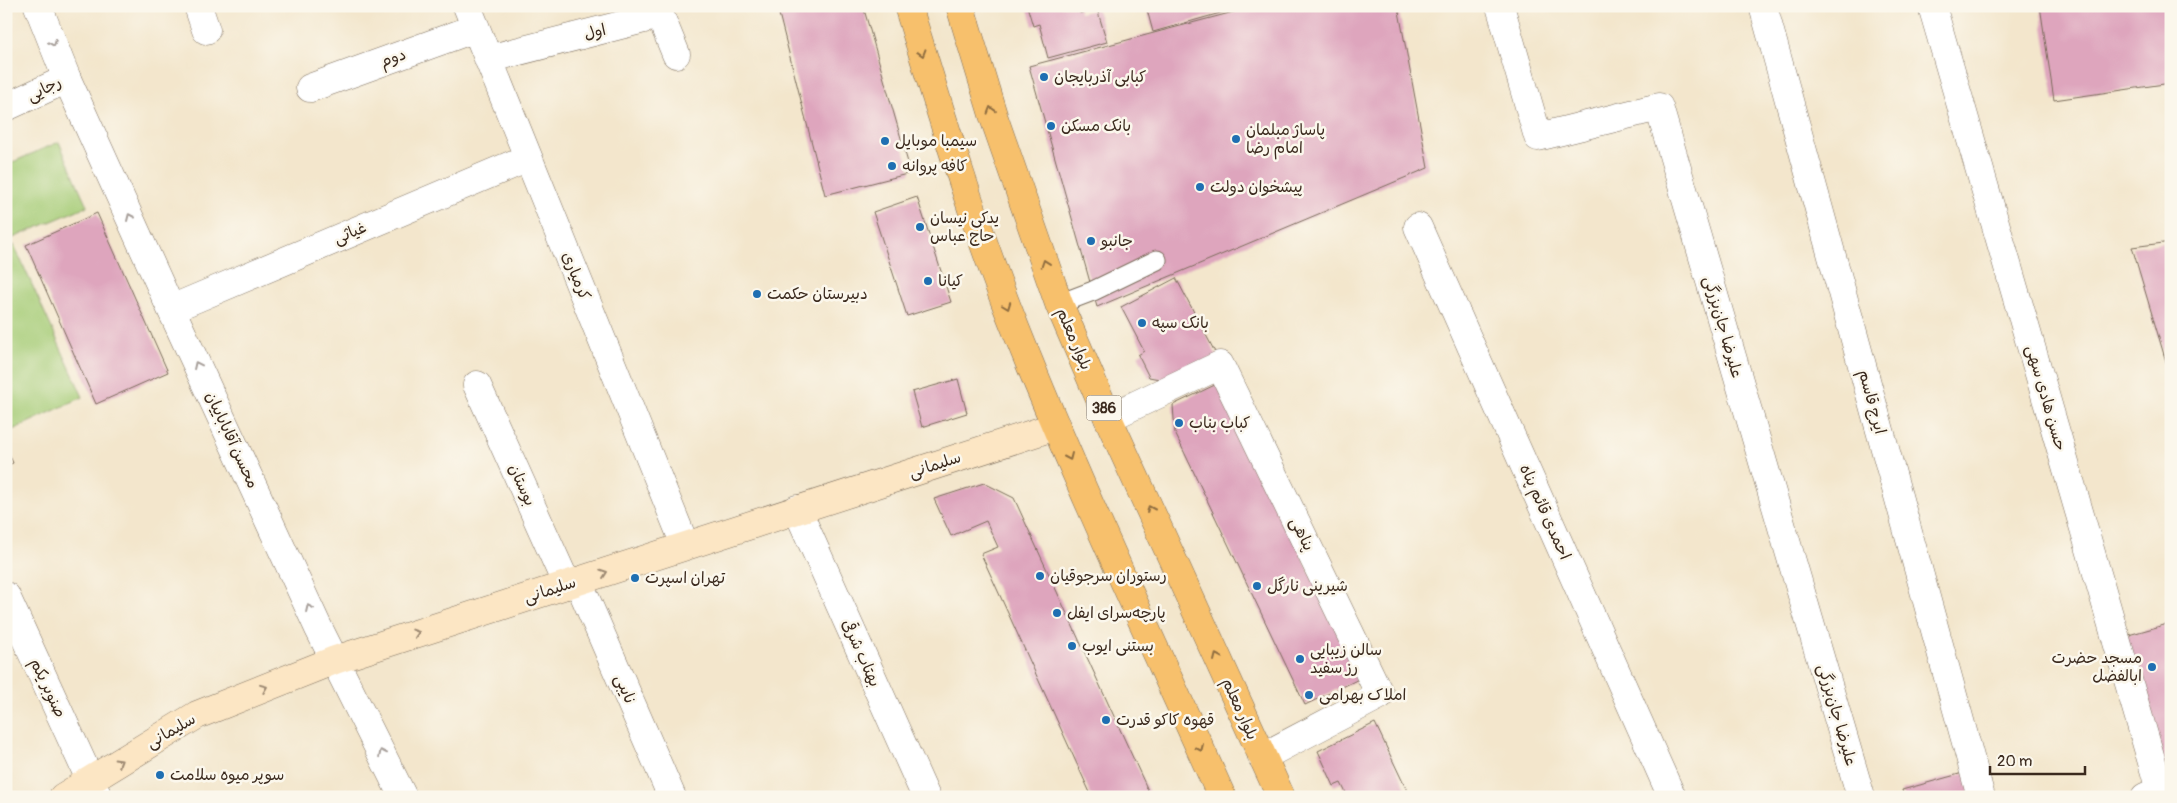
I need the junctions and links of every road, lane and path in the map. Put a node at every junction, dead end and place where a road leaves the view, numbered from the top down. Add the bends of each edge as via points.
1 (38, 6) edge
2 (908, 6) edge
3 (960, 6) edge
4 (1500, 6) edge
5 (1763, 6) edge
6 (1932, 6) edge
7 (471, 17) edge
8 (676, 54) dead end
9 (488, 59) junction
10 (67, 79) junction
11 (310, 88) dead end
12 (6, 107) edge
13 (528, 158) junction
14 (1418, 227) dead end
15 (1157, 260) dead end
16 (1059, 304) junction
17 (171, 309) junction
18 (477, 385) dead end
19 (1108, 418) junction
20 (1056, 426) junction
21 (797, 510) junction
22 (685, 546) junction
23 (573, 583) junction
24 (6, 596) edge
25 (335, 660) junction
26 (1262, 757) junction
27 (94, 788) edge
28 (2159, 791) edge
29 (63, 797) edge
30 (403, 797) edge
31 (672, 797) edge
32 (926, 797) edge
33 (1222, 797) edge
34 (1281, 797) edge
35 (1672, 797) edge
36 (1861, 797) edge
37 (1981, 797) edge

1 -> 10 street, رجایی
2 -> 20 main road via 1007,306
16 -> 3 main road, بلوار معلم / 386 via 994,118
4 - 36 street, علیرضا جان‌بزرگی via 1538,137 1659,107
5 - 37 street, ایرج قاسم
6 - 28 street, حسن هادی سهی
7 - 9 street, کرمیاری
7 - 11 street, دوم
8 - 9 street, اول via 660,15
9 - 13 street, کرمیاری
10 - 12 street, رجایی
17 -> 10 street, محسن آقاباباییان
13 - 17 street, غیاثی
13 - 22 street, کرمیاری
14 - 35 street, احمدی قائم پناه
15 - 16 lane
16 - 19 main road, بلوار معلم / 386
25 -> 17 street, محسن آقاباباییان
18 - 23 street, بوستان
26 -> 19 main road, بلوار معلم / 386
19 - 26 street, پناهی via 1220,365 1380,694
20 - 21 main road, سلیمانی
20 -> 33 main road
21 - 22 main road, سلیمانی
21 - 32 street, بهتاب شرقی
23 -> 22 main road, سلیمانی
25 -> 23 main road, سلیمانی
23 - 31 street, نایبی
24 - 27 street, صنوبر یکم
27 -> 25 main road, سلیمانی via 197,715
30 -> 25 street, محسن آقاباباییان
26 - 34 main road, بلوار معلم / 386
27 - 29 main road, سلیمانی

